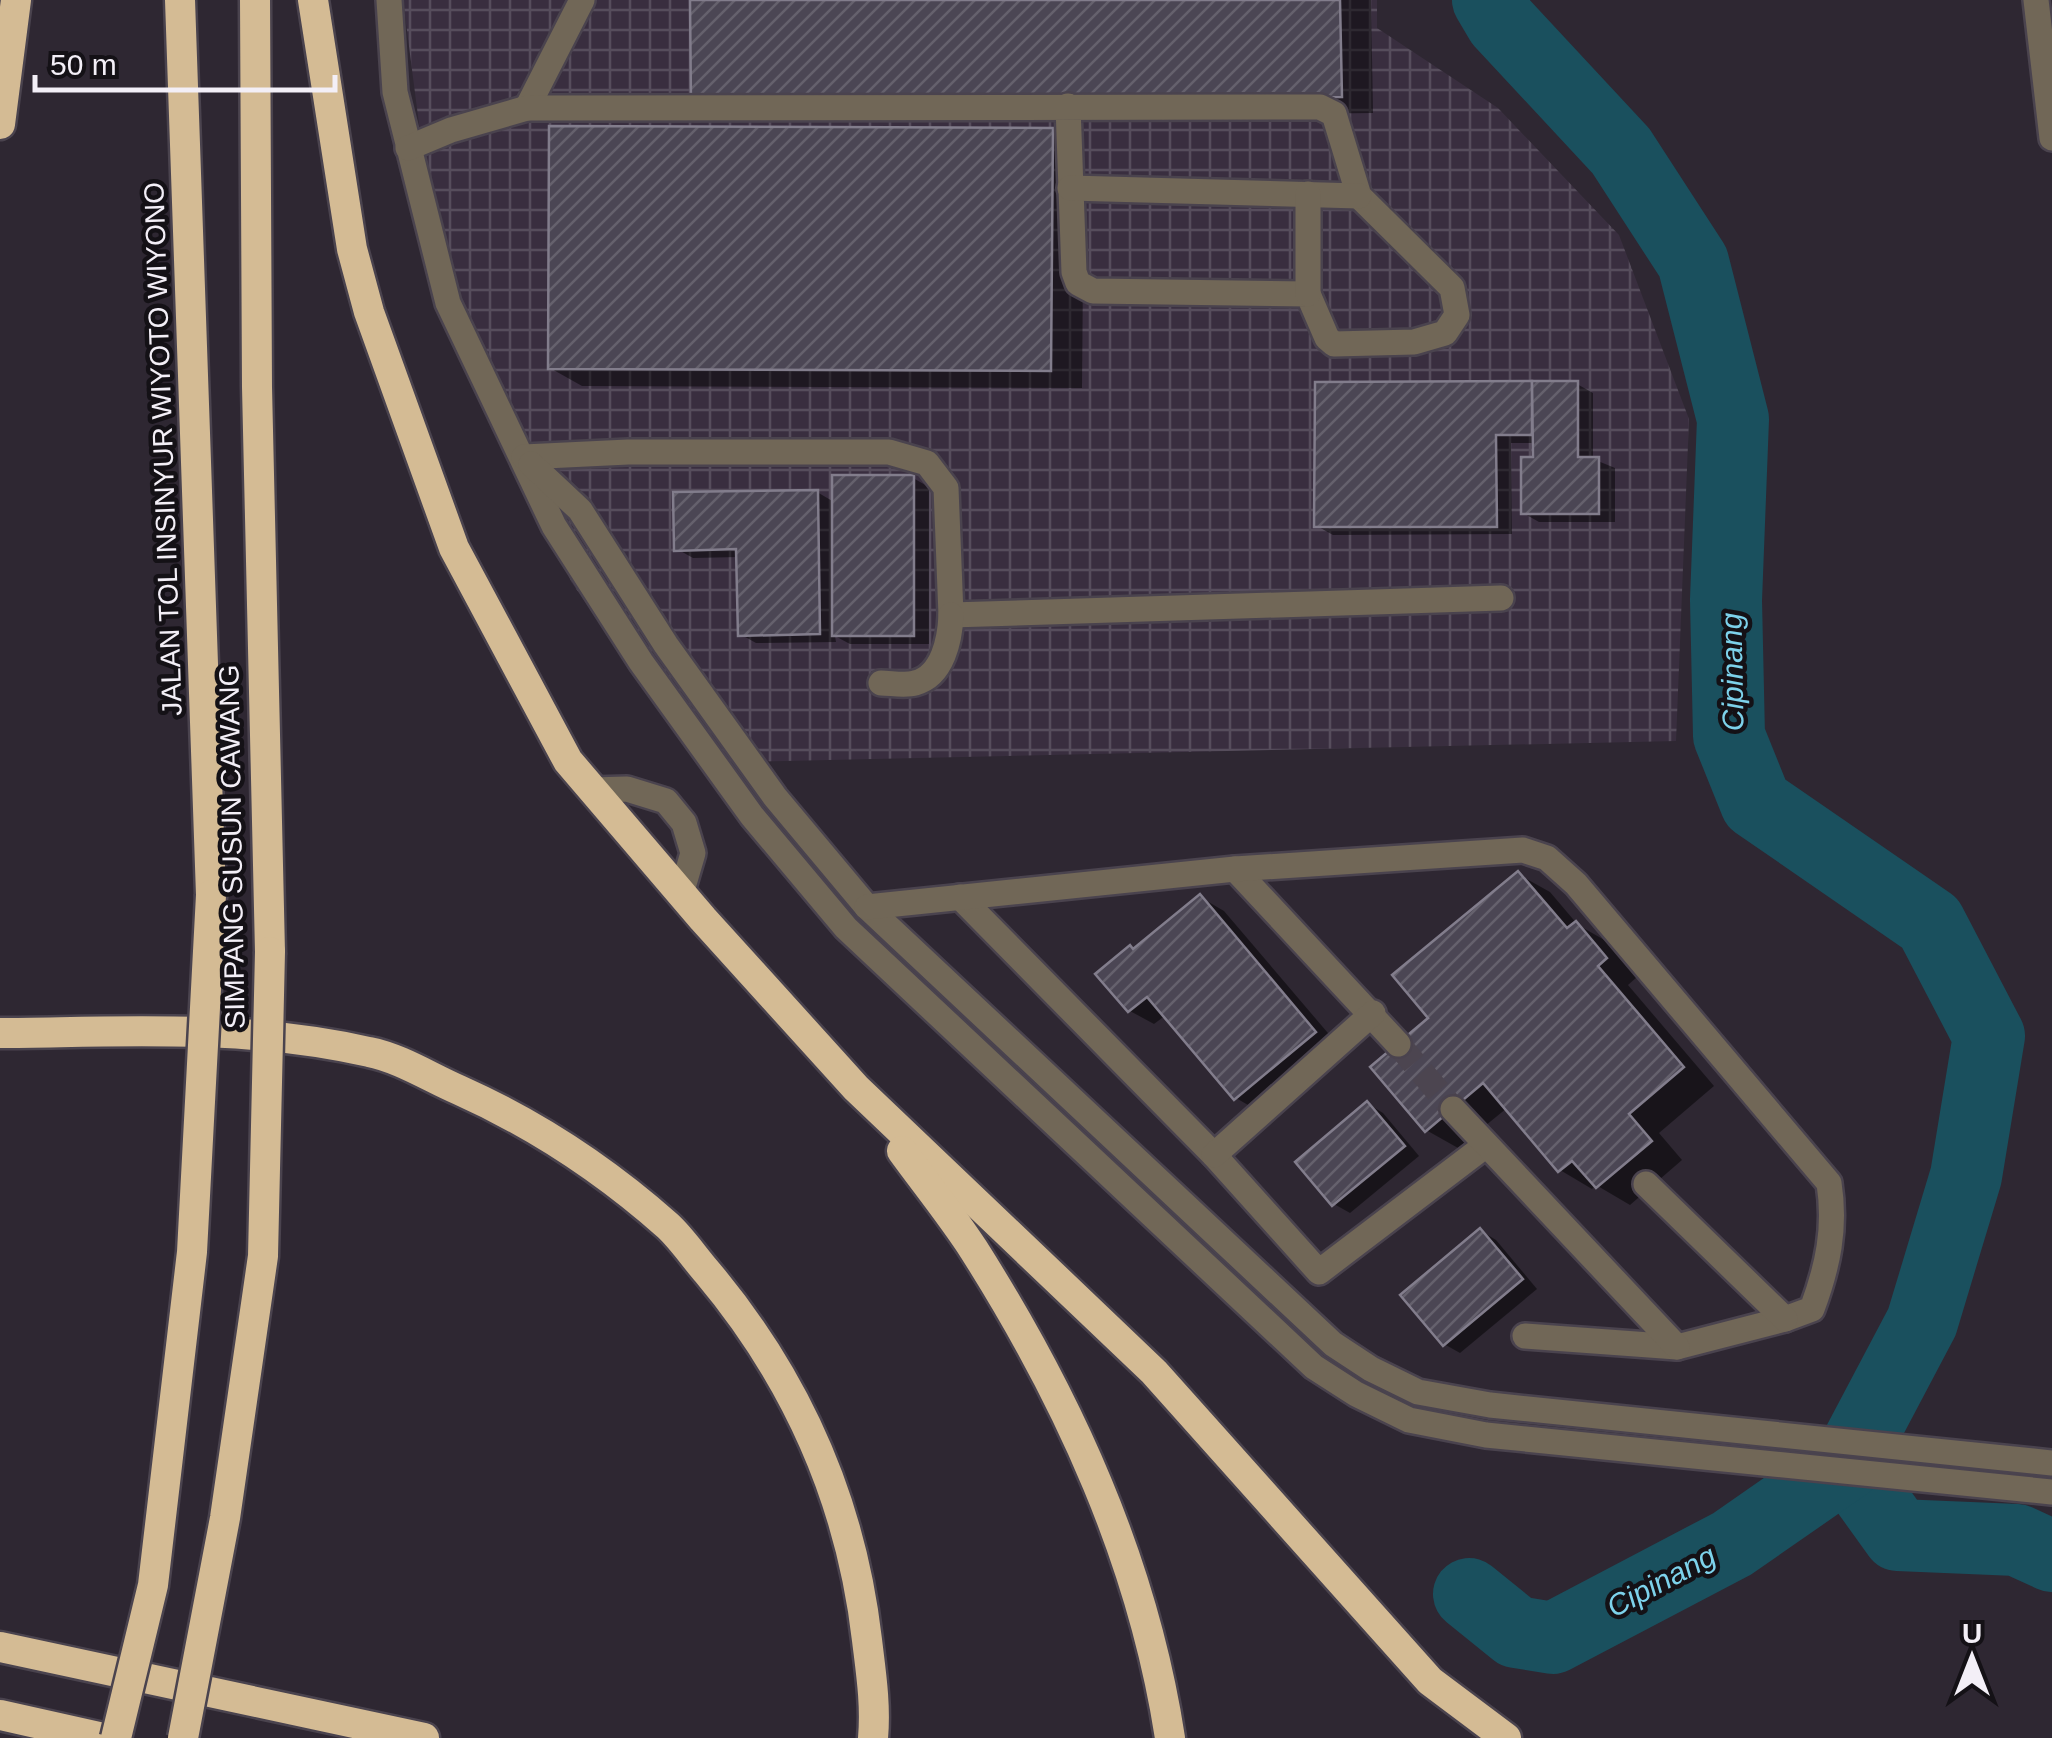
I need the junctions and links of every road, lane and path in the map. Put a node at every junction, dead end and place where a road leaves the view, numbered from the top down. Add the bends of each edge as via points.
1 (16, 0) edge
2 (180, 0) edge
3 (255, 0) edge
4 (312, 0) edge
5 (389, 0) edge
6 (582, 0) edge
7 (2036, 0) edge
8 (1068, 106) junction
9 (528, 108) junction
10 (0, 124) edge
11 (2052, 138) edge
12 (408, 148) junction
13 (1070, 188) junction
14 (1308, 194) junction
15 (1360, 196) junction
16 (1308, 294) junction
17 (524, 457) junction
18 (1501, 598) dead end
19 (951, 615) junction
20 (881, 683) dead end
21 (592, 790) junction
22 (1235, 869) junction
23 (681, 894) junction
24 (211, 895) joint
25 (960, 898) junction
26 (868, 908) junction
27 (1372, 1013) junction
28 (0, 1033) edge
29 (1398, 1044) tunnel mouth
30 (856, 1088) junction
31 (1453, 1109) tunnel mouth
32 (1486, 1145) junction
33 (1214, 1154) junction
34 (1646, 1184) dead end
35 (1784, 1319) junction
36 (1525, 1336) dead end
37 (1677, 1347) junction
38 (1371, 1369) junction
39 (1356, 1394) junction
40 (2052, 1463) edge
41 (2052, 1492) edge
42 (0, 1647) edge
43 (0, 1716) edge
44 (874, 1724) edge
45 (102, 1738) edge
46 (116, 1738) edge
47 (183, 1738) edge
48 (424, 1738) edge
49 (1170, 1738) edge
50 (1506, 1738) edge

1 - 10 highway
2 - 24 highway, JALAN TOL INSINYUR WIYOTO WIYONO
3 - 47 highway, SIMPANG SUSUN CAWANG, bridge via 270,952 263,1256
4 - 21 highway via 352,249 408,423 454,548 568,761
5 - 12 street via 394,92
6 - 9 street
7 - 11 street
8 - 9 street
8 - 13 street
8 - 15 street via 1320,107 1334,114
9 - 12 street
12 - 17 street via 448,304
13 - 14 street
13 - 16 street via 1074,272 1093,291
14 - 15 street
14 - 16 street
15 - 16 street via 1452,288 1457,315 1445,333 1414,342 1334,344
17 - 19 street via 888,452 927,463 946,488
17 - 26 street via 580,510 666,645 776,797
17 - 39 street via 554,526 641,662 752,816 846,928 1250,1309 1314,1367
18 - 19 street
19 - 20 street via 938,668 916,683
21 - 23 highway
21 - 23 street via 627,789 666,801 684,823 693,852
22 - 25 street
22 - 27 street
22 - 35 street via 1524,850 1547,858 1829,1183 1834,1211 1825,1274 1812,1308
23 - 30 highway
24 - 46 highway, SIMPANG SUSUN CAWANG, bridge via 192,1252 152,1585
25 - 26 street
25 - 33 street
26 - 38 street via 1271,1288
27 - 29 street
27 - 33 street
28 - 44 highway via 255,1034 373,1052 484,1101 573,1151 670,1228 744,1316 791,1393 838,1496 861,1586
30 - 49 highway via 973,1249 1087,1456 1142,1613
30 - 50 highway via 1154,1372 1430,1681
31 - 32 street
32 - 33 street via 1319,1272
32 - 37 street
34 - 35 street
35 - 37 street
36 - 37 street
38 - 39 street
38 - 40 street via 1418,1392 1490,1405
39 - 41 street via 1409,1420 1486,1435
42 - 48 highway
43 - 45 highway

